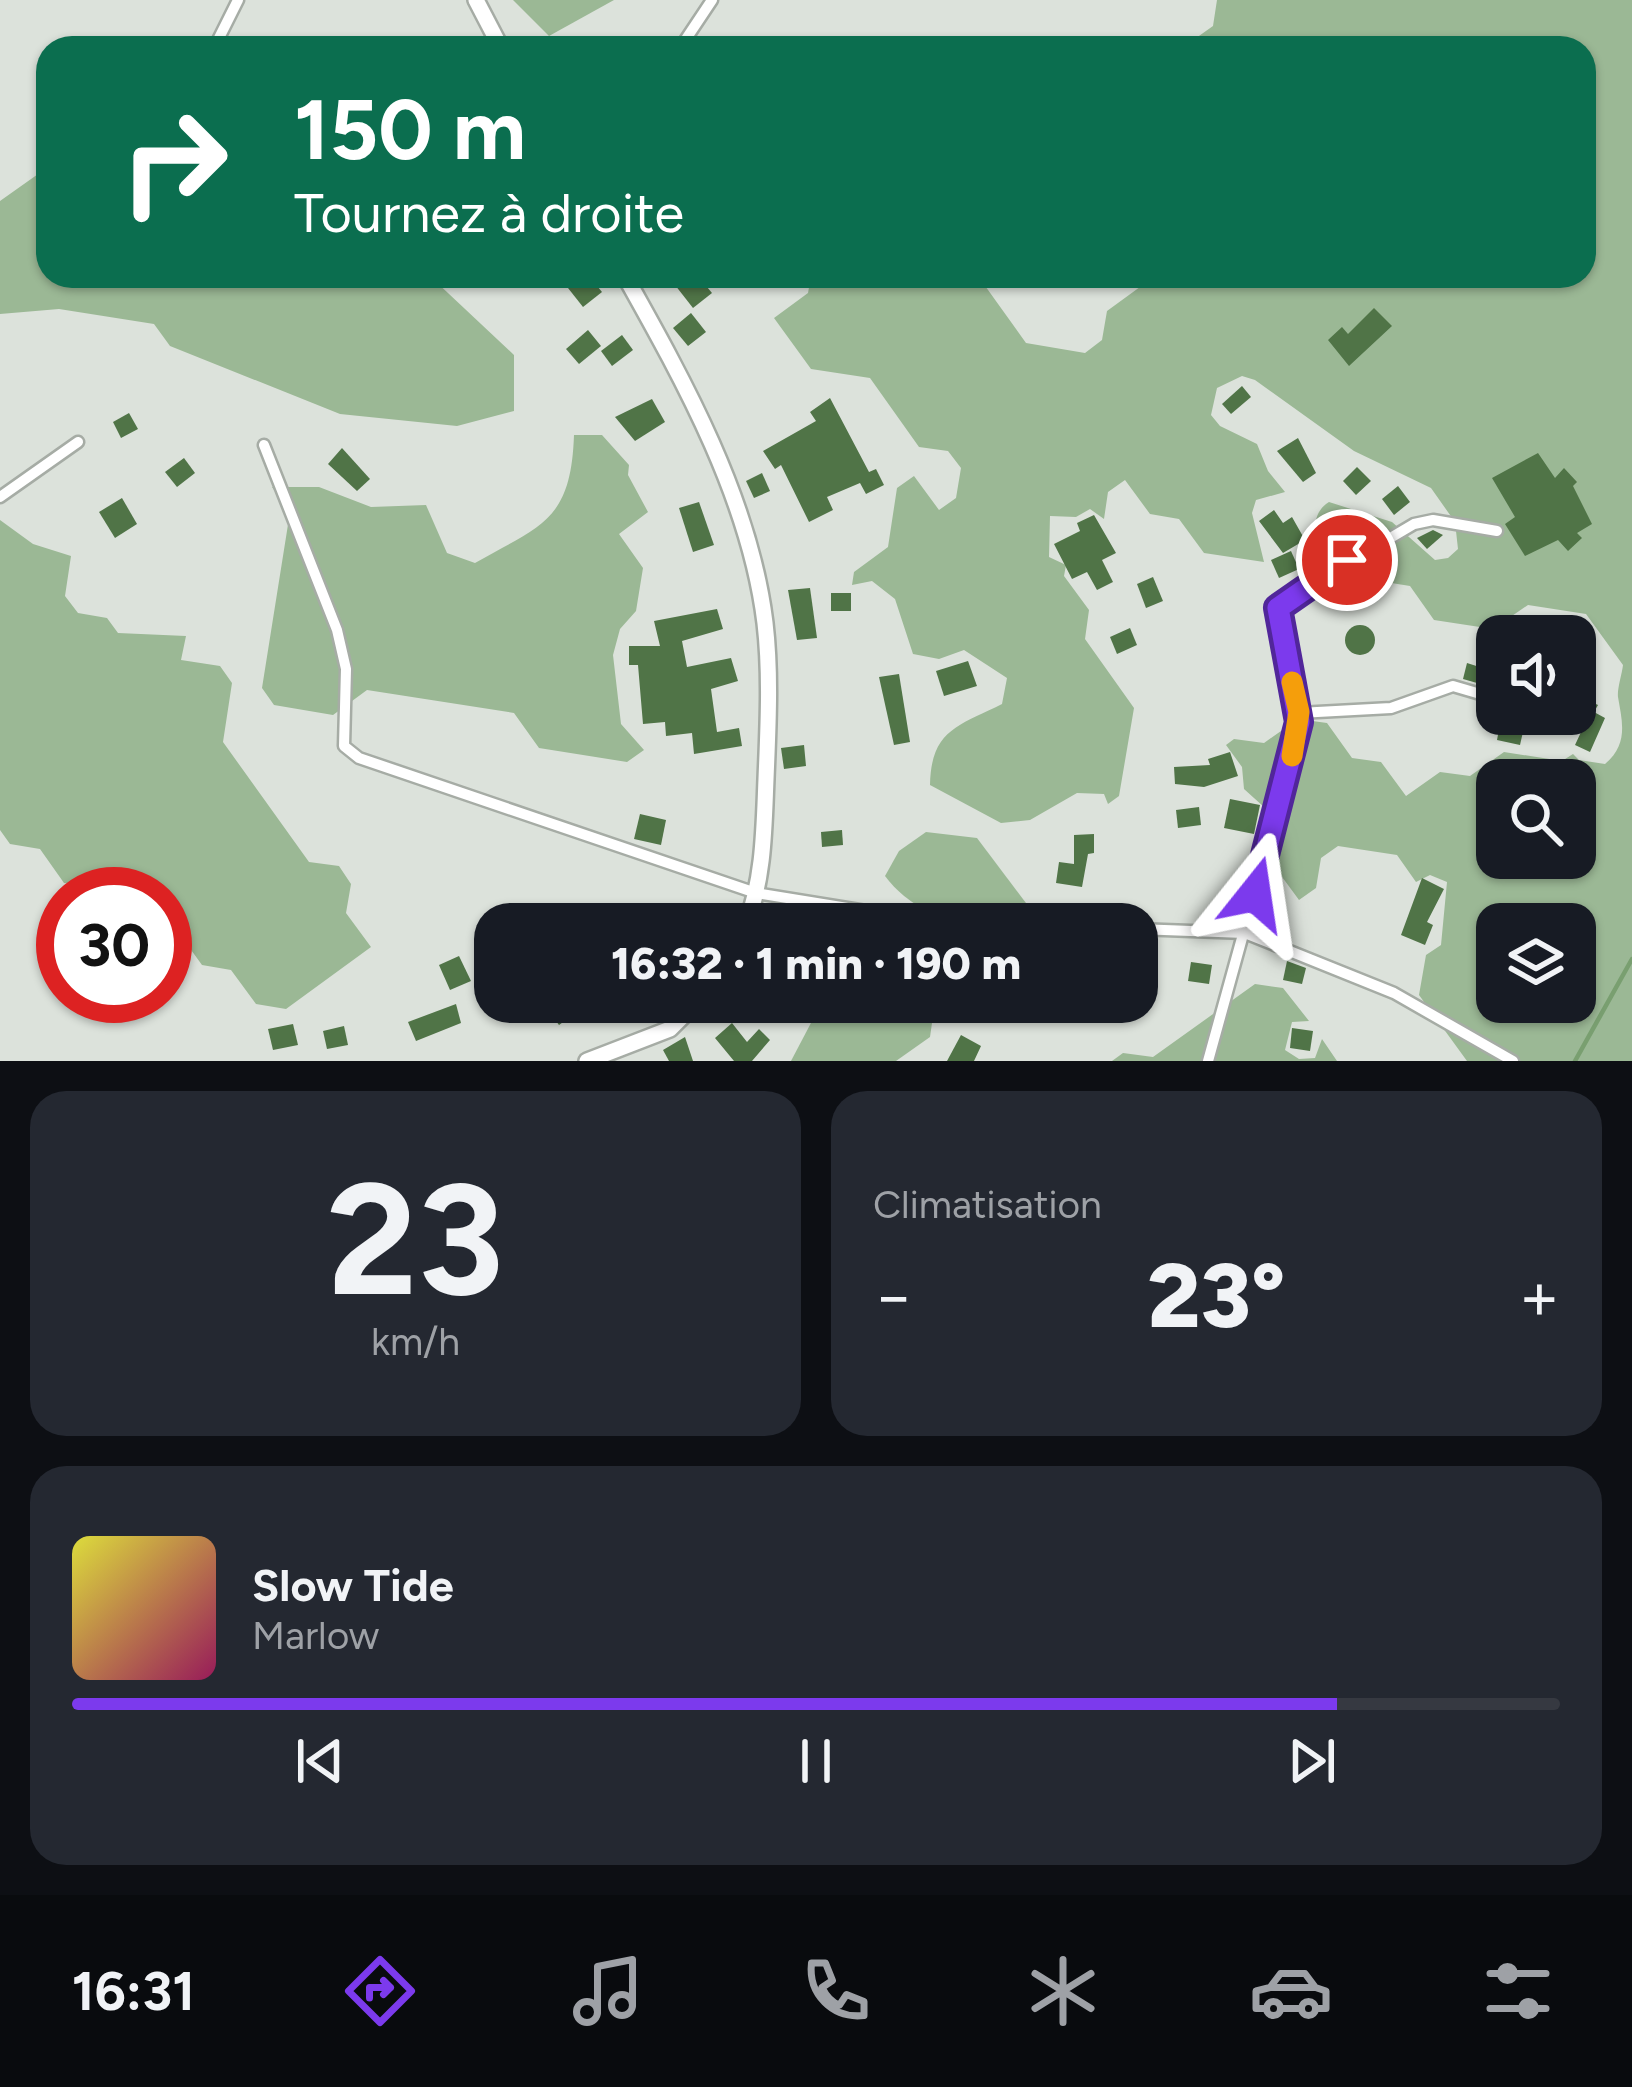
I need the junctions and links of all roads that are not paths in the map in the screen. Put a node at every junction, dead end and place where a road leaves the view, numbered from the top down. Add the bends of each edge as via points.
1 (238, 0) edge
2 (476, 0) edge
3 (712, 0) edge
4 (220, 36) edge
5 (495, 36) edge
6 (688, 36) edge
7 (631, 288) edge
8 (78, 442) dead end
9 (264, 445) dead end
10 (0, 497) edge
11 (1497, 531) dead end
12 (1476, 693) edge
13 (1299, 712) junction
14 (756, 893) junction
15 (753, 903) edge
16 (817, 903) edge
17 (1158, 930) edge
18 (1245, 933) junction
19 (676, 1023) edge
20 (587, 1061) edge
21 (1208, 1061) edge
22 (1513, 1061) edge

1 - 4 street
2 - 5 main road
3 - 6 street
7 - 14 main road via 727,480 757,575 768,685
8 - 10 street
9 - 14 street via 337,630 346,669 344,746 359,758
11 - 13 street via 1414,524 1282,602 1277,617
12 - 13 street via 1454,686 1391,708
13 - 18 street
14 - 15 main road
14 - 16 street
17 - 18 street
18 - 21 street
18 - 22 street via 1359,977
19 - 20 main road

